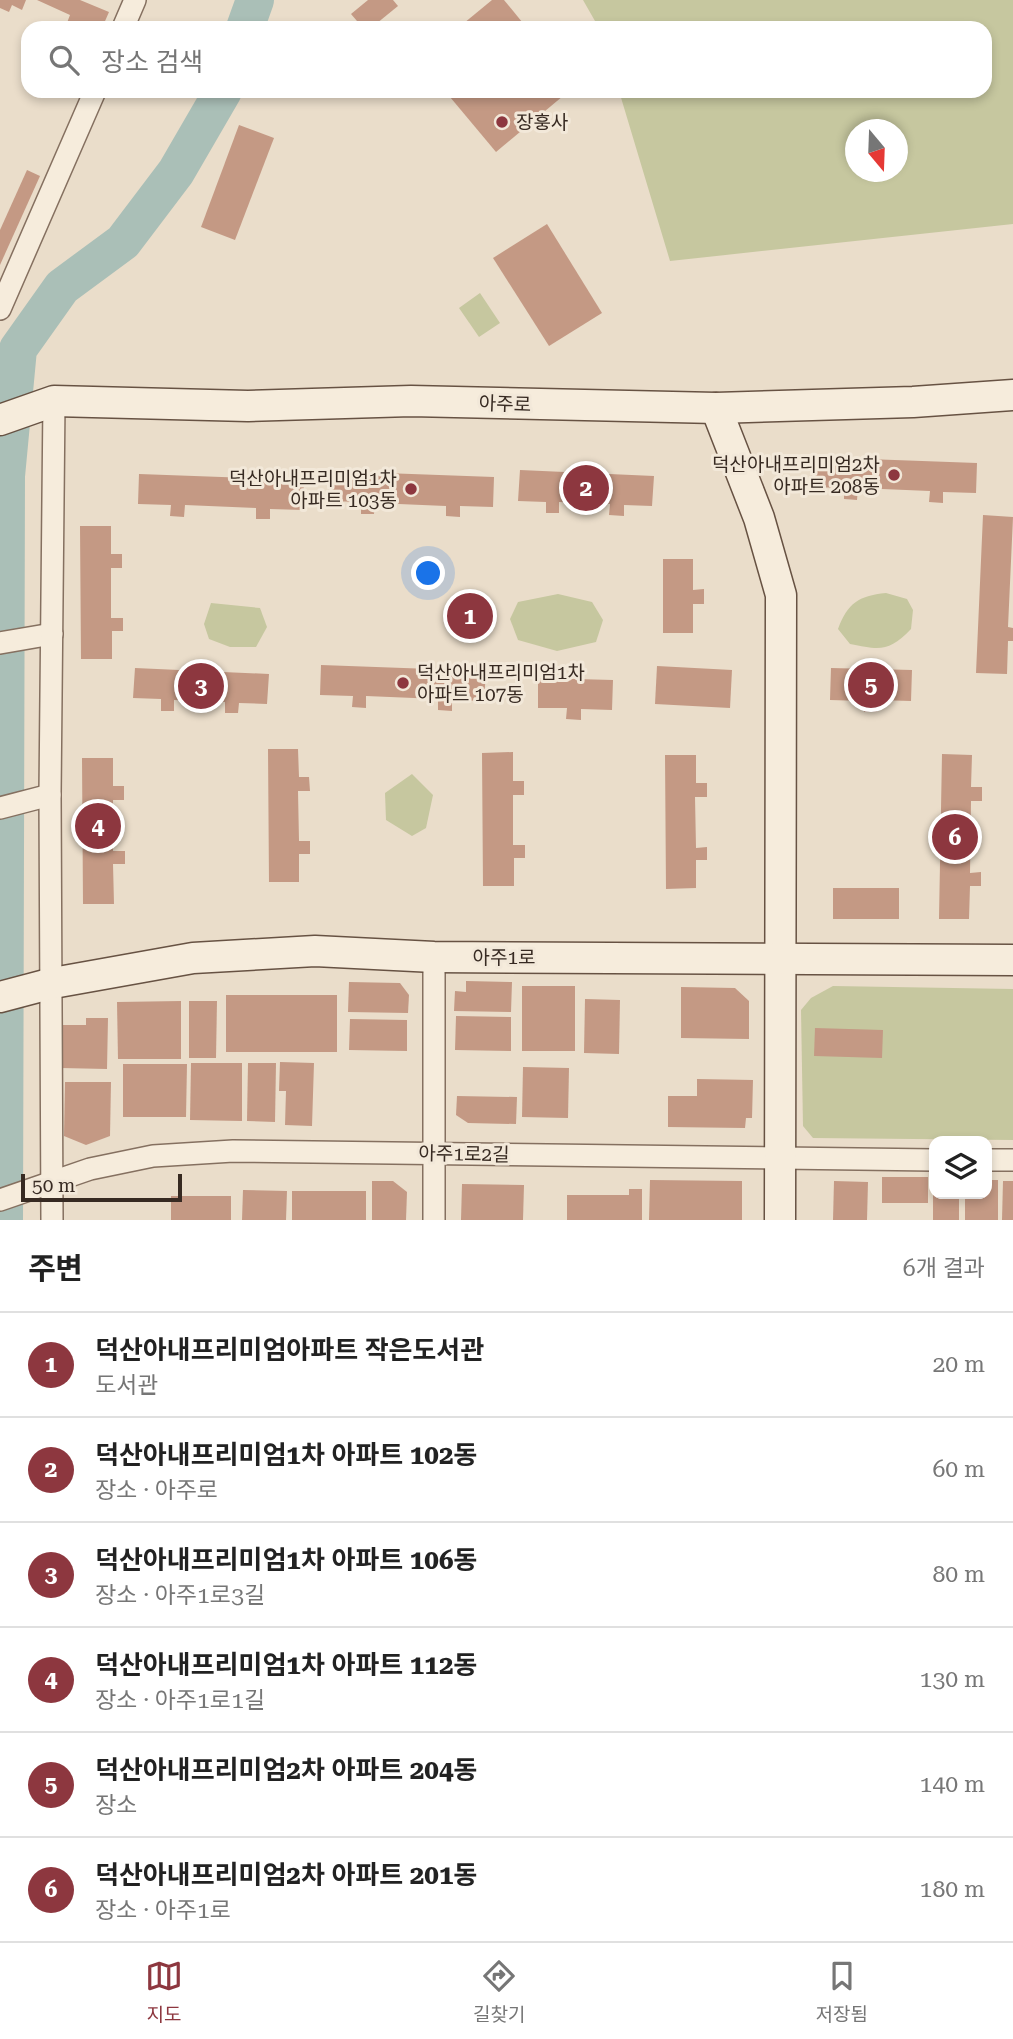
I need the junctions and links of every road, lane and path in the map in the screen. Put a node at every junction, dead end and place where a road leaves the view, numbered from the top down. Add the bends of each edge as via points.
1 (135, 0) edge
2 (126, 21) edge
3 (92, 98) edge
4 (0, 309) edge
5 (1013, 395) edge
6 (54, 401) junction
7 (716, 408) junction
8 (0, 420) edge
9 (52, 634) junction
10 (0, 643) edge
11 (50, 795) junction
12 (0, 808) edge
13 (434, 957) junction
14 (780, 959) junction
15 (1013, 960) edge
16 (53, 983) junction
17 (0, 997) edge
18 (434, 1153) junction
19 (782, 1159) junction
20 (929, 1160) edge
21 (992, 1160) edge
22 (1013, 1160) edge
23 (51, 1184) junction
24 (0, 1200) edge
25 (52, 1220) edge
26 (434, 1220) edge
27 (780, 1220) edge

1 - 2 street
3 - 4 street
5 - 7 street, 아주로
6 - 7 street, 아주로 via 248,406 411,401
6 - 8 street, 아주로
6 - 9 street
7 - 14 street via 759,518 781,595
9 - 10 street
9 - 11 street
11 - 12 street
11 - 16 street
13 - 14 street, 아주1로
13 - 16 street, 아주1로 via 315,951 193,958
13 - 18 street
14 - 15 street, 아주1로
14 - 19 street
16 - 17 street, 아주1로
16 - 23 street
18 - 19 street, 아주1로2길
18 - 23 street, 아주1로2길 via 233,1151 153,1156 90,1168
18 - 26 street
19 - 20 street, 아주1로2길
19 - 27 street
21 - 22 street
23 - 24 street, 아주1로2길
23 - 25 street

